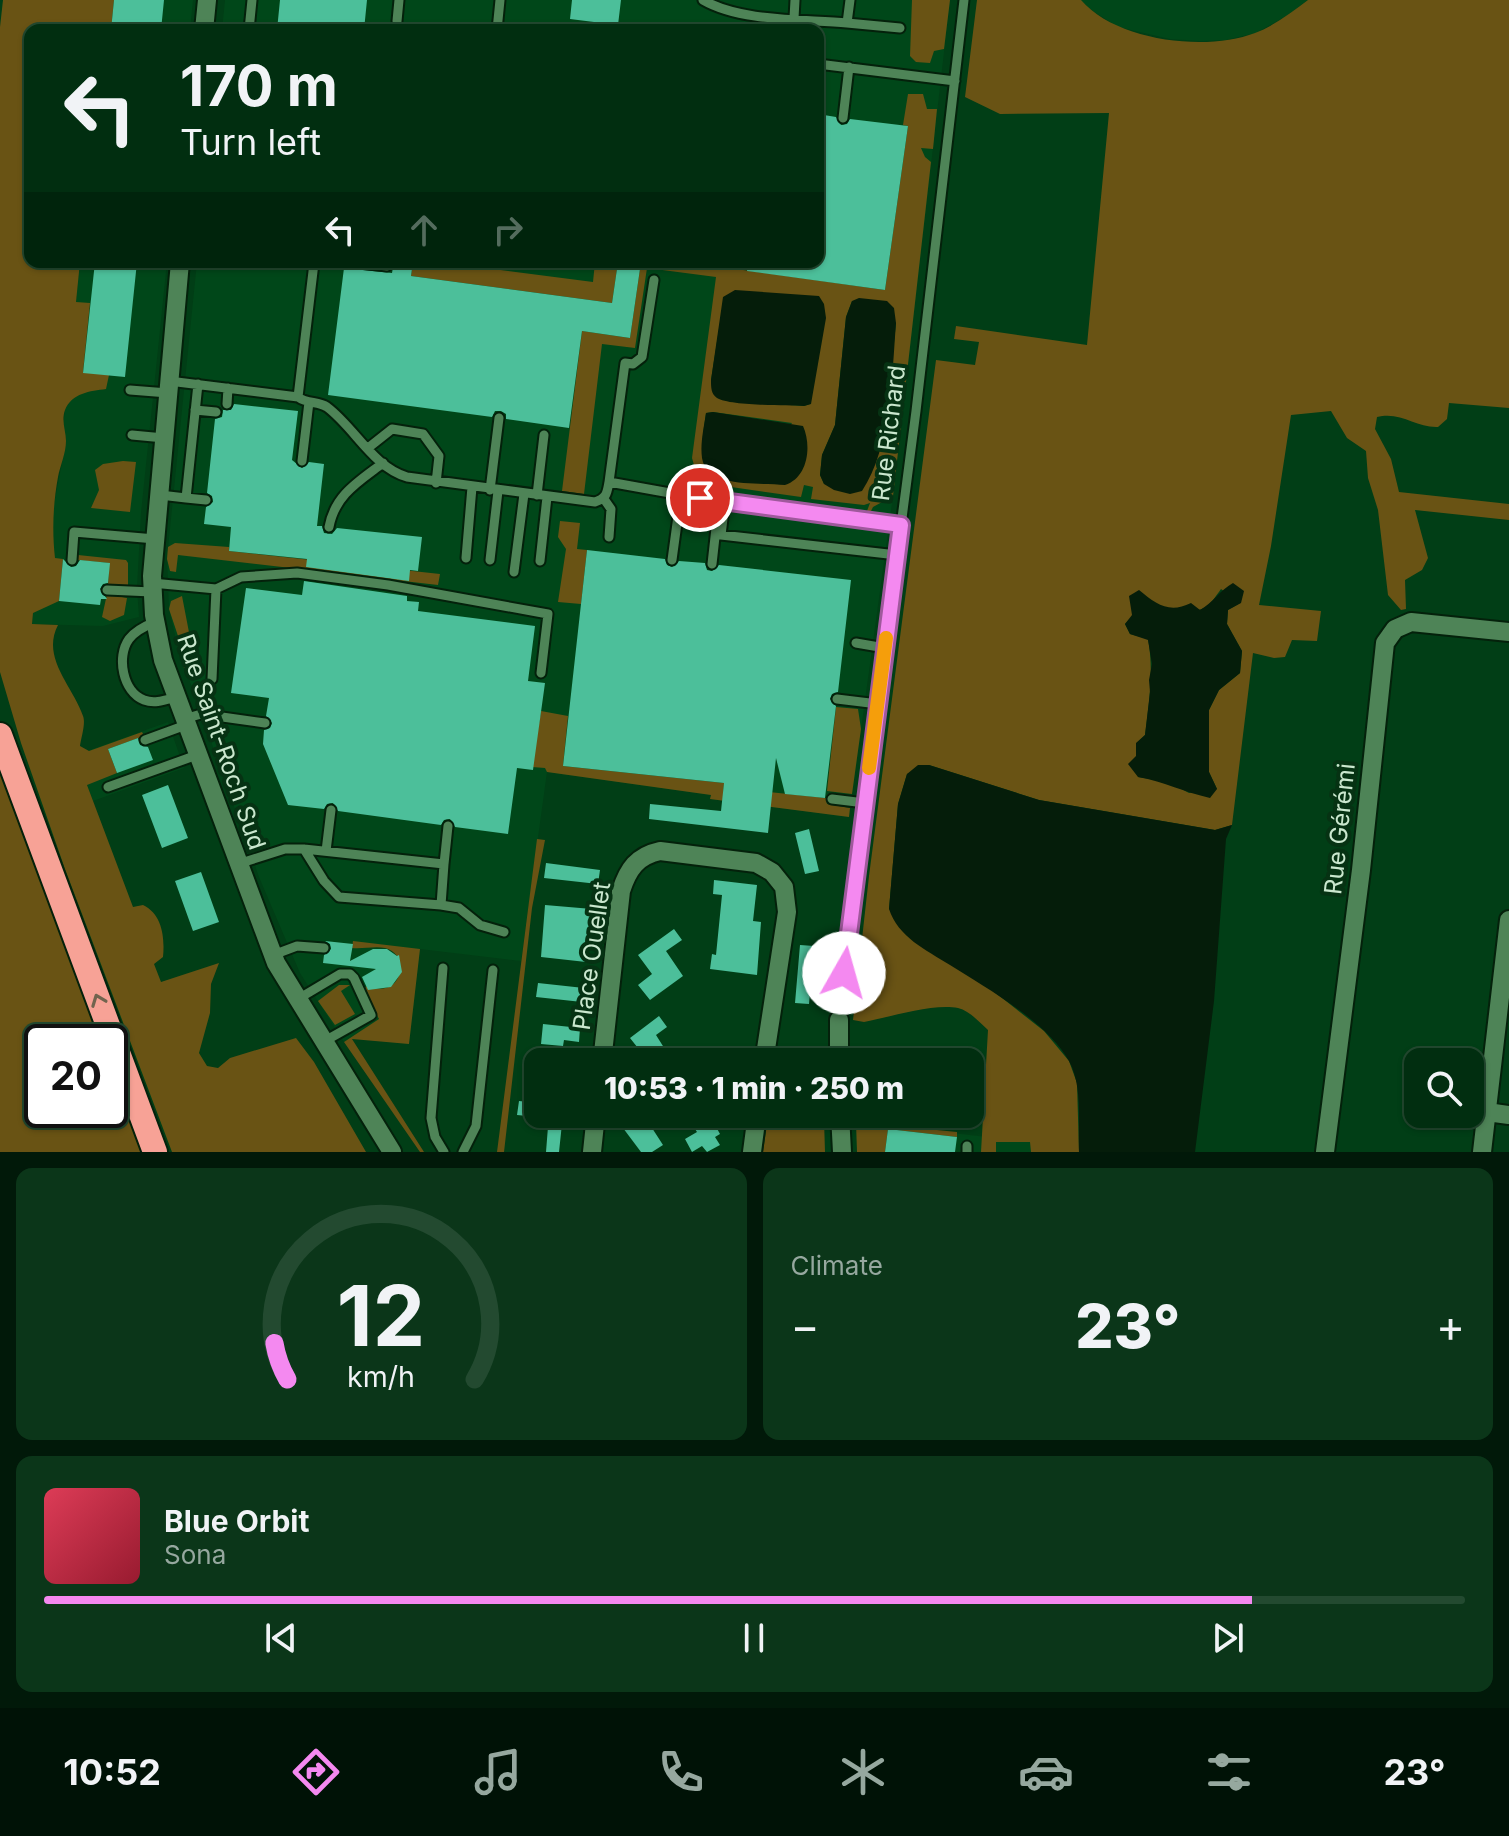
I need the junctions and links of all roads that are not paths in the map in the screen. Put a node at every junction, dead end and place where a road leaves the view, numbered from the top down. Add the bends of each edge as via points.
1 (207, 0) edge
2 (252, 0) edge
3 (399, 0) edge
4 (500, 0) edge
5 (703, 0) edge
6 (795, 0) edge
7 (850, 0) edge
8 (964, 0) edge
9 (794, 18) junction
10 (397, 21) dead end
11 (847, 23) junction
12 (205, 24) edge
13 (252, 24) edge
14 (498, 24) edge
15 (900, 28) dead end
16 (824, 65) edge
17 (849, 67) junction
18 (955, 81) junction
19 (843, 118) dead end
20 (179, 268) edge
21 (313, 268) edge
22 (654, 280) dead end
23 (198, 384) junction
24 (169, 387) junction
25 (228, 388) junction
26 (130, 390) dead end
27 (298, 397) junction
28 (309, 402) junction
29 (227, 404) dead end
30 (195, 410) junction
31 (216, 412) dead end
32 (499, 418) dead end
33 (132, 435) dead end
34 (544, 435) dead end
35 (164, 438) junction
36 (368, 448) junction
37 (302, 461) dead end
38 (383, 463) junction
39 (609, 482) junction
40 (436, 483) junction
41 (472, 487) junction
42 (494, 490) junction
43 (524, 494) junction
44 (681, 494) junction
45 (159, 495) junction
46 (542, 496) junction
47 (186, 498) junction
48 (604, 499) junction
49 (206, 500) dead end
50 (722, 502) junction
51 (901, 525) junction
52 (329, 527) dead end
53 (609, 537) dead end
54 (155, 539) junction
55 (897, 555) junction
56 (466, 558) dead end
57 (72, 560) dead end
58 (490, 560) dead end
59 (672, 560) dead end
60 (540, 561) dead end
61 (712, 564) dead end
62 (514, 572) dead end
63 (152, 587) junction
64 (216, 589) junction
65 (107, 590) dead end
66 (155, 622) junction
67 (1509, 632) edge
68 (856, 643) dead end
69 (885, 648) junction
70 (541, 673) dead end
71 (212, 679) dead end
72 (176, 697) junction
73 (837, 699) dead end
74 (878, 704) junction
75 (185, 722) junction
76 (265, 723) dead end
77 (0, 735) edge
78 (145, 740) dead end
79 (197, 755) junction
80 (108, 787) dead end
81 (832, 799) dead end
82 (865, 803) junction
83 (331, 810) dead end
84 (448, 826) dead end
85 (304, 849) junction
86 (326, 851) junction
87 (238, 864) junction
88 (444, 864) junction
89 (441, 905) junction
90 (1509, 920) edge
91 (504, 932) dead end
92 (324, 948) dead end
93 (273, 955) junction
94 (443, 968) dead end
95 (493, 970) dead end
96 (296, 1000) junction
97 (839, 1020) joint
98 (323, 1042) junction
99 (604, 1048) edge
100 (766, 1048) edge
101 (839, 1048) edge
102 (1487, 1112) junction
103 (1509, 1115) edge
104 (595, 1128) edge
105 (755, 1128) edge
106 (841, 1128) edge
107 (155, 1152) edge
108 (392, 1152) edge
109 (444, 1152) edge
110 (463, 1152) edge
111 (592, 1152) edge
112 (752, 1152) edge
113 (842, 1152) edge
114 (1325, 1152) edge
115 (1482, 1152) edge

1 - 12 street
2 - 13 lane
3 - 10 lane
4 - 14 lane
5 - 9 lane via 742,14
6 - 9 lane
7 - 11 lane
8 - 18 lane, Rue Richard
9 - 11 lane
11 - 15 lane
16 - 17 lane
17 - 18 lane
17 - 19 lane
18 - 51 lane, Rue Richard
20 - 24 street, Rue Saint-Roch Sud
21 - 27 lane
22 - 39 lane via 642,357 625,363
23 - 24 lane
23 - 25 lane
23 - 30 lane
24 - 26 lane
24 - 35 street, Rue Saint-Roch Sud
25 - 27 lane
25 - 29 lane
27 - 28 lane
28 - 36 lane via 324,405
28 - 37 lane
30 - 31 lane
30 - 47 lane
32 - 42 lane
33 - 35 lane
34 - 46 lane
35 - 45 street, Rue Saint-Roch Sud
36 - 38 lane
36 - 40 lane via 392,429 423,434 439,456
38 - 40 lane via 396,474
38 - 52 lane via 339,498
39 - 44 lane
39 - 48 lane
40 - 41 lane
41 - 42 lane
41 - 56 lane
42 - 43 lane
42 - 58 lane
43 - 46 lane
43 - 62 lane
44 - 50 lane
44 - 59 lane
45 - 47 lane
45 - 54 street, Rue Saint-Roch Sud
46 - 48 lane
46 - 60 lane
47 - 49 lane
48 - 53 lane via 611,509
50 - 51 lane
50 - 55 lane via 721,535
50 - 61 lane
51 - 55 lane, Rue Richard
54 - 57 lane via 74,532
54 - 63 street, Rue Saint-Roch Sud
55 - 69 lane, Rue Richard
63 - 64 lane
63 - 65 lane
63 - 66 street, Rue Saint-Roch Sud
64 - 70 lane via 241,577 297,573 548,614
64 - 71 lane
66 - 72 street, Rue Saint-Roch Sud
66 - 72 lane via 127,641 124,673 143,700
67 - 114 street, Rue Gérémi via 1411,622 1395,629 1385,643
68 - 69 lane
69 - 74 lane, Rue Richard
72 - 75 street, Rue Saint-Roch Sud
73 - 74 lane
74 - 82 lane, Rue Richard
75 - 76 lane via 201,714
75 - 78 lane
75 - 79 street, Rue Saint-Roch Sud
107 -> 77 highway
79 - 80 lane
79 - 87 street, Rue Saint-Roch Sud
81 - 82 lane
82 - 97 lane, Rue Richard
83 - 86 lane
84 - 88 lane
85 - 86 lane
85 - 87 lane via 285,849
85 - 89 lane via 339,897
86 - 88 lane
87 - 93 street, Rue Saint-Roch Sud
88 - 89 lane
89 - 91 lane via 459,908 480,925
90 - 102 street
92 - 93 lane via 297,946
93 - 96 street, Rue Saint-Roch Sud
94 - 109 lane via 431,1118
95 - 110 lane via 476,1126
96 - 98 street, Rue Saint-Roch Sud
96 - 98 lane via 340,974 354,978 371,1015
97 - 101 street, Rue Richard
98 - 108 street, Rue Saint-Roch Sud
99 - 100 street, Place Ouellet via 621,891 636,861 660,851 756,863 784,887 787,912
102 - 103 street
102 - 115 street
104 - 111 street
105 - 112 street
106 - 113 street

